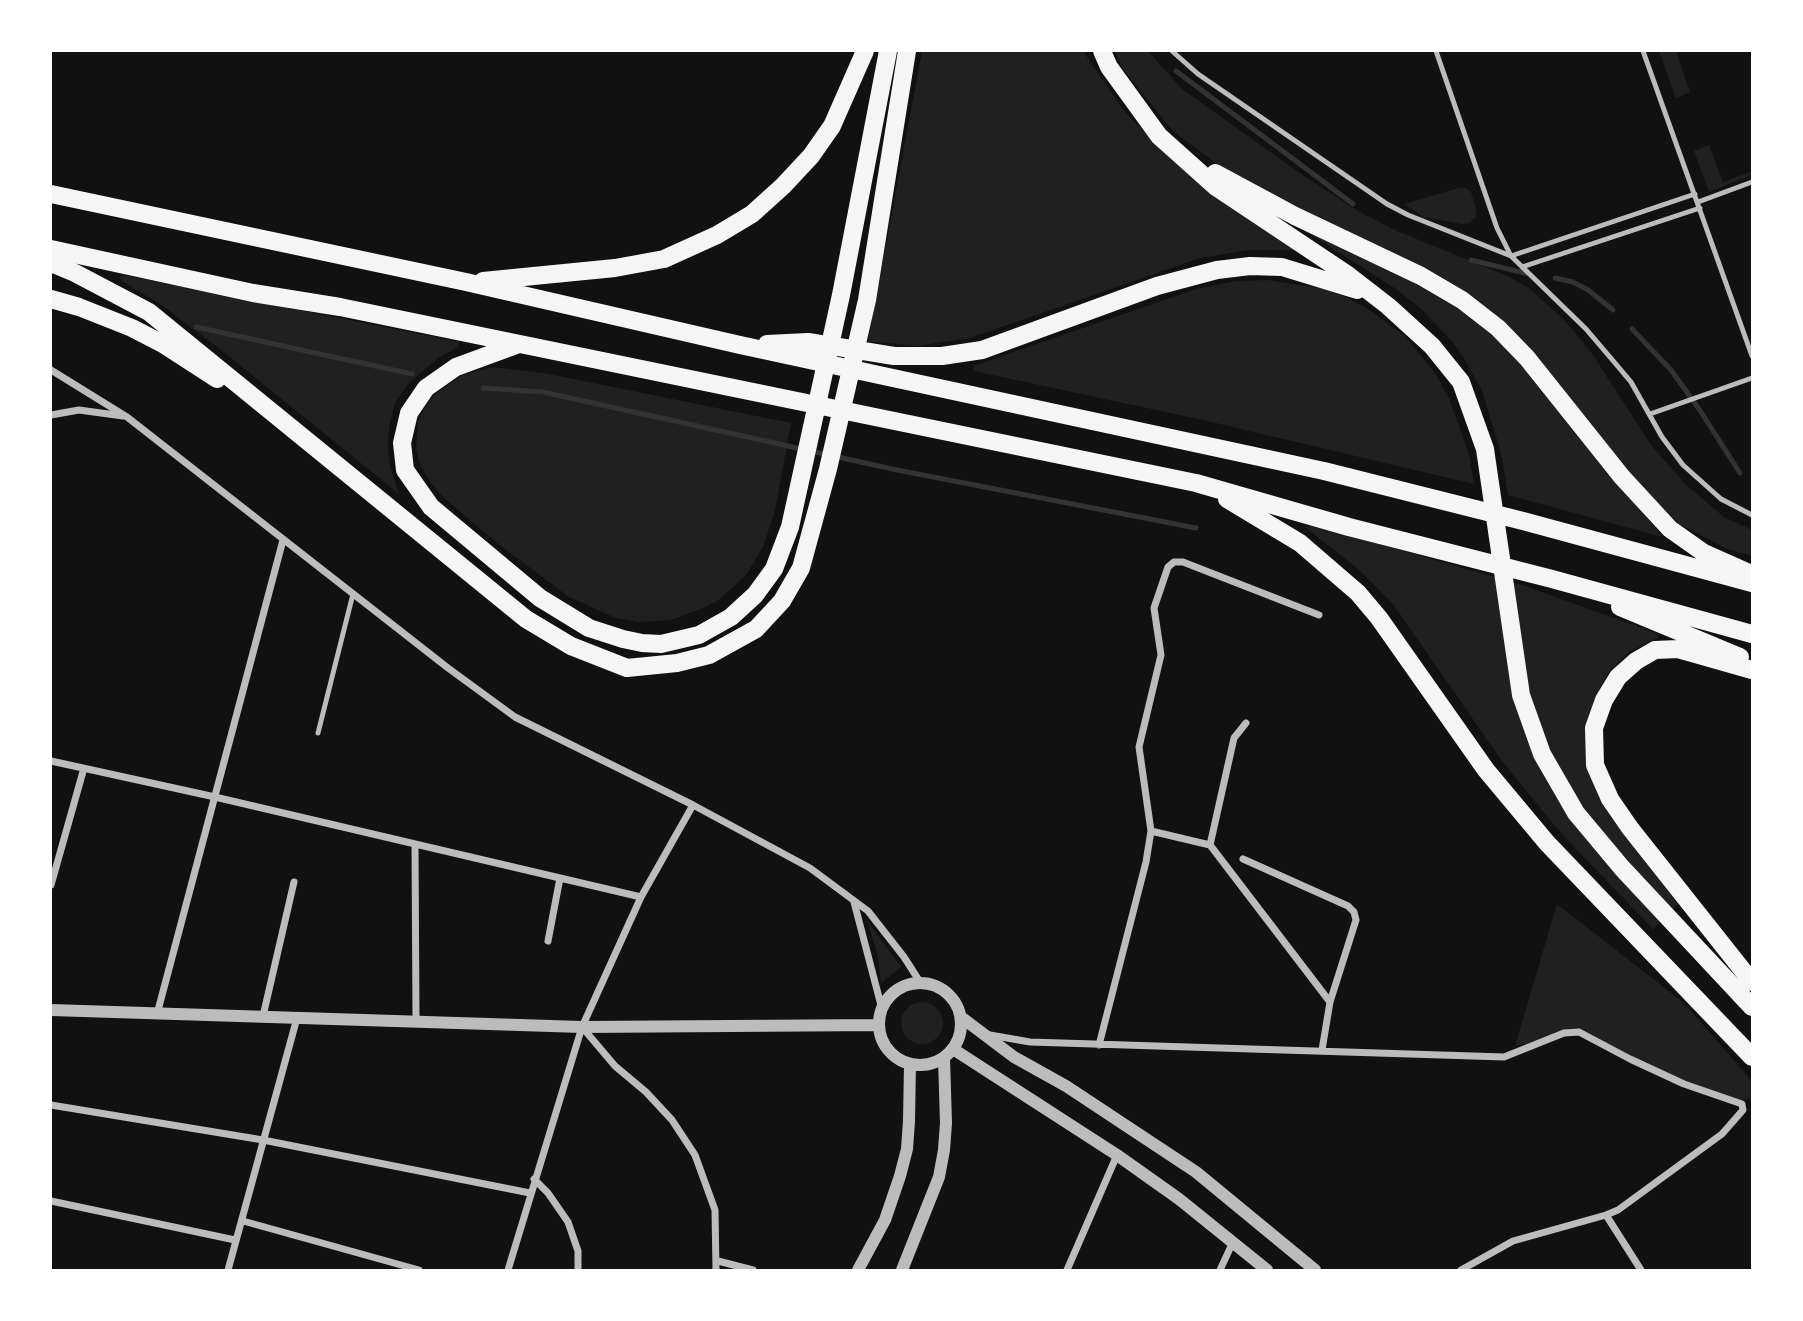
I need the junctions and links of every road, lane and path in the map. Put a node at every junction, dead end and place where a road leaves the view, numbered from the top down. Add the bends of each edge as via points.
1 (865, 51) edge
2 (888, 51) edge
3 (907, 51) edge
4 (1102, 51) edge
5 (1172, 51) edge
6 (1436, 51) edge
7 (1643, 51) edge
8 (1159, 136) junction
9 (1752, 182) edge
10 (51, 194) edge
11 (1695, 194) junction
12 (1699, 205) junction
13 (51, 249) edge
14 (1511, 256) junction
15 (51, 263) edge
16 (1522, 267) junction
17 (466, 282) junction
18 (51, 299) edge
19 (1388, 306) junction
20 (517, 345) junction
21 (740, 345) junction
22 (1752, 356) edge
23 (51, 370) edge
24 (1752, 378) edge
25 (1650, 414) junction
26 (51, 415) edge
27 (127, 417) junction
28 (296, 433) junction
29 (1196, 483) junction
30 (1752, 515) edge
31 (283, 540) junction
32 (1752, 574) edge
33 (1552, 579) junction
34 (1752, 583) edge
35 (353, 594) junction
36 (1319, 615) dead end
37 (1752, 634) edge
38 (1752, 663) edge
39 (1752, 670) edge
40 (1246, 723) dead end
41 (318, 733) dead end
42 (51, 761) edge
43 (84, 768) junction
44 (215, 797) junction
45 (693, 805) junction
46 (1151, 831) junction
47 (415, 844) junction
48 (1210, 845) junction
49 (1243, 859) dead end
50 (560, 878) junction
51 (294, 882) dead end
52 (51, 885) edge
53 (641, 897) junction
54 (854, 902) junction
55 (548, 941) dead end
56 (920, 982) junction
57 (1752, 982) edge
58 (1330, 1002) junction
59 (1752, 1007) edge
60 (882, 1009) junction
61 (51, 1010) edge
62 (157, 1014) junction
63 (263, 1016) junction
64 (298, 1017) junction
65 (961, 1017) junction
66 (416, 1020) junction
67 (879, 1025) junction
68 (582, 1027) junction
69 (983, 1034) junction
70 (1099, 1045) junction
71 (1322, 1050) junction
72 (949, 1053) junction
73 (1752, 1057) edge
74 (910, 1064) junction
75 (51, 1105) edge
76 (263, 1140) junction
77 (1117, 1156) junction
78 (534, 1179) junction
79 (530, 1193) junction
80 (51, 1201) edge
81 (1606, 1214) junction
82 (243, 1221) junction
83 (235, 1240) junction
84 (1234, 1242) junction
85 (718, 1261) junction
86 (229, 1270) edge
87 (419, 1270) edge
88 (508, 1270) edge
89 (578, 1270) edge
90 (716, 1270) edge
91 (753, 1270) edge
92 (858, 1270) edge
93 (902, 1270) edge
94 (1067, 1270) edge
95 (1220, 1270) edge
96 (1267, 1270) edge
97 (1315, 1270) edge
98 (1461, 1270) edge
99 (1641, 1270) edge

1 - 17 highway via 832,126 811,156 752,214 717,235 664,258 615,268
2 - 20 highway via 790,527 774,569 731,617 699,635 661,644 589,628 540,598 431,507 405,470 402,443 409,413 426,388 456,367
3 - 28 highway via 867,300 828,468 801,568 782,601 756,629 709,655 627,668 570,646 526,619
4 - 8 highway
5 - 14 lane via 1198,74 1387,204
6 - 14 lane via 1497,228
7 - 11 lane
8 - 19 highway via 1216,187
8 - 32 highway via 1222,178 1462,300 1527,358 1622,477 1671,529 1704,553
9 - 12 lane
10 - 17 highway
11 - 12 lane
11 - 14 lane
12 - 16 lane
12 - 22 lane
13 - 20 highway
14 - 16 lane
15 - 28 highway via 149,312
16 - 25 lane via 1586,329 1631,382
17 - 21 highway
18 - 28 highway via 102,315 163,344
19 - 21 highway via 1349,286 1282,267 1250,265 1157,286 982,350 894,356 808,342
19 - 59 highway via 1432,346 1461,382 1485,449 1521,695 1542,754 1576,813
20 - 29 highway
21 - 34 highway via 1324,471
23 - 27 street
24 - 25 lane
25 - 30 lane via 1672,451 1695,477 1721,499
26 - 27 street via 79,410
27 - 31 street
29 - 33 highway
29 - 73 highway via 1300,543 1358,593 1486,770 1530,822
31 - 35 street
31 - 44 street
33 - 37 highway
33 - 38 highway
35 - 41 lane
35 - 45 street via 515,717
36 - 46 street via 1183,562 1168,566 1154,608 1161,655 1139,747
39 - 57 highway via 1678,649 1656,650 1618,677 1594,728 1595,765 1610,799
40 - 48 street via 1234,738
42 - 43 street
43 - 44 street
43 - 52 street
44 - 47 street
44 - 62 street
45 - 53 street
45 - 54 street via 810,868
46 - 48 street
46 - 70 street
47 - 50 street
47 - 66 street
48 - 58 street
49 - 58 street via 1354,912 1356,920
50 - 53 street
50 - 55 street
51 - 63 street
53 - 68 street
54 - 56 street via 868,911
54 - 60 street
56 - 60 street via 890,995
56 - 65 street via 947,992
58 - 71 street
60 - 67 street
61 - 62 street
62 - 63 street
63 - 64 street
64 - 66 street
64 - 76 street
65 - 69 street
65 - 72 street via 961,1034
66 - 68 street
67 - 68 street
67 - 74 street via 888,1050
68 - 78 street
68 - 85 street via 672,1120 695,1155 715,1210
69 - 70 street via 1030,1042
69 - 97 street via 1196,1172
70 - 71 street
71 - 81 street via 1504,1056 1578,1032 1684,1084 1741,1104 1740,1115 1722,1134 1618,1210
72 - 74 street via 928,1065
72 - 77 street
72 - 93 street via 939,1177
74 - 92 street via 907,1149 885,1220
75 - 76 street
76 - 79 street
76 - 82 street
77 - 84 street
77 - 94 street
78 - 79 street
78 - 89 street via 568,1222 578,1251
79 - 88 street
80 - 83 street
81 - 98 street via 1513,1241
81 - 99 street
82 - 83 street
82 - 87 street
83 - 86 street
84 - 95 street
84 - 96 street
85 - 90 street
85 - 91 street

